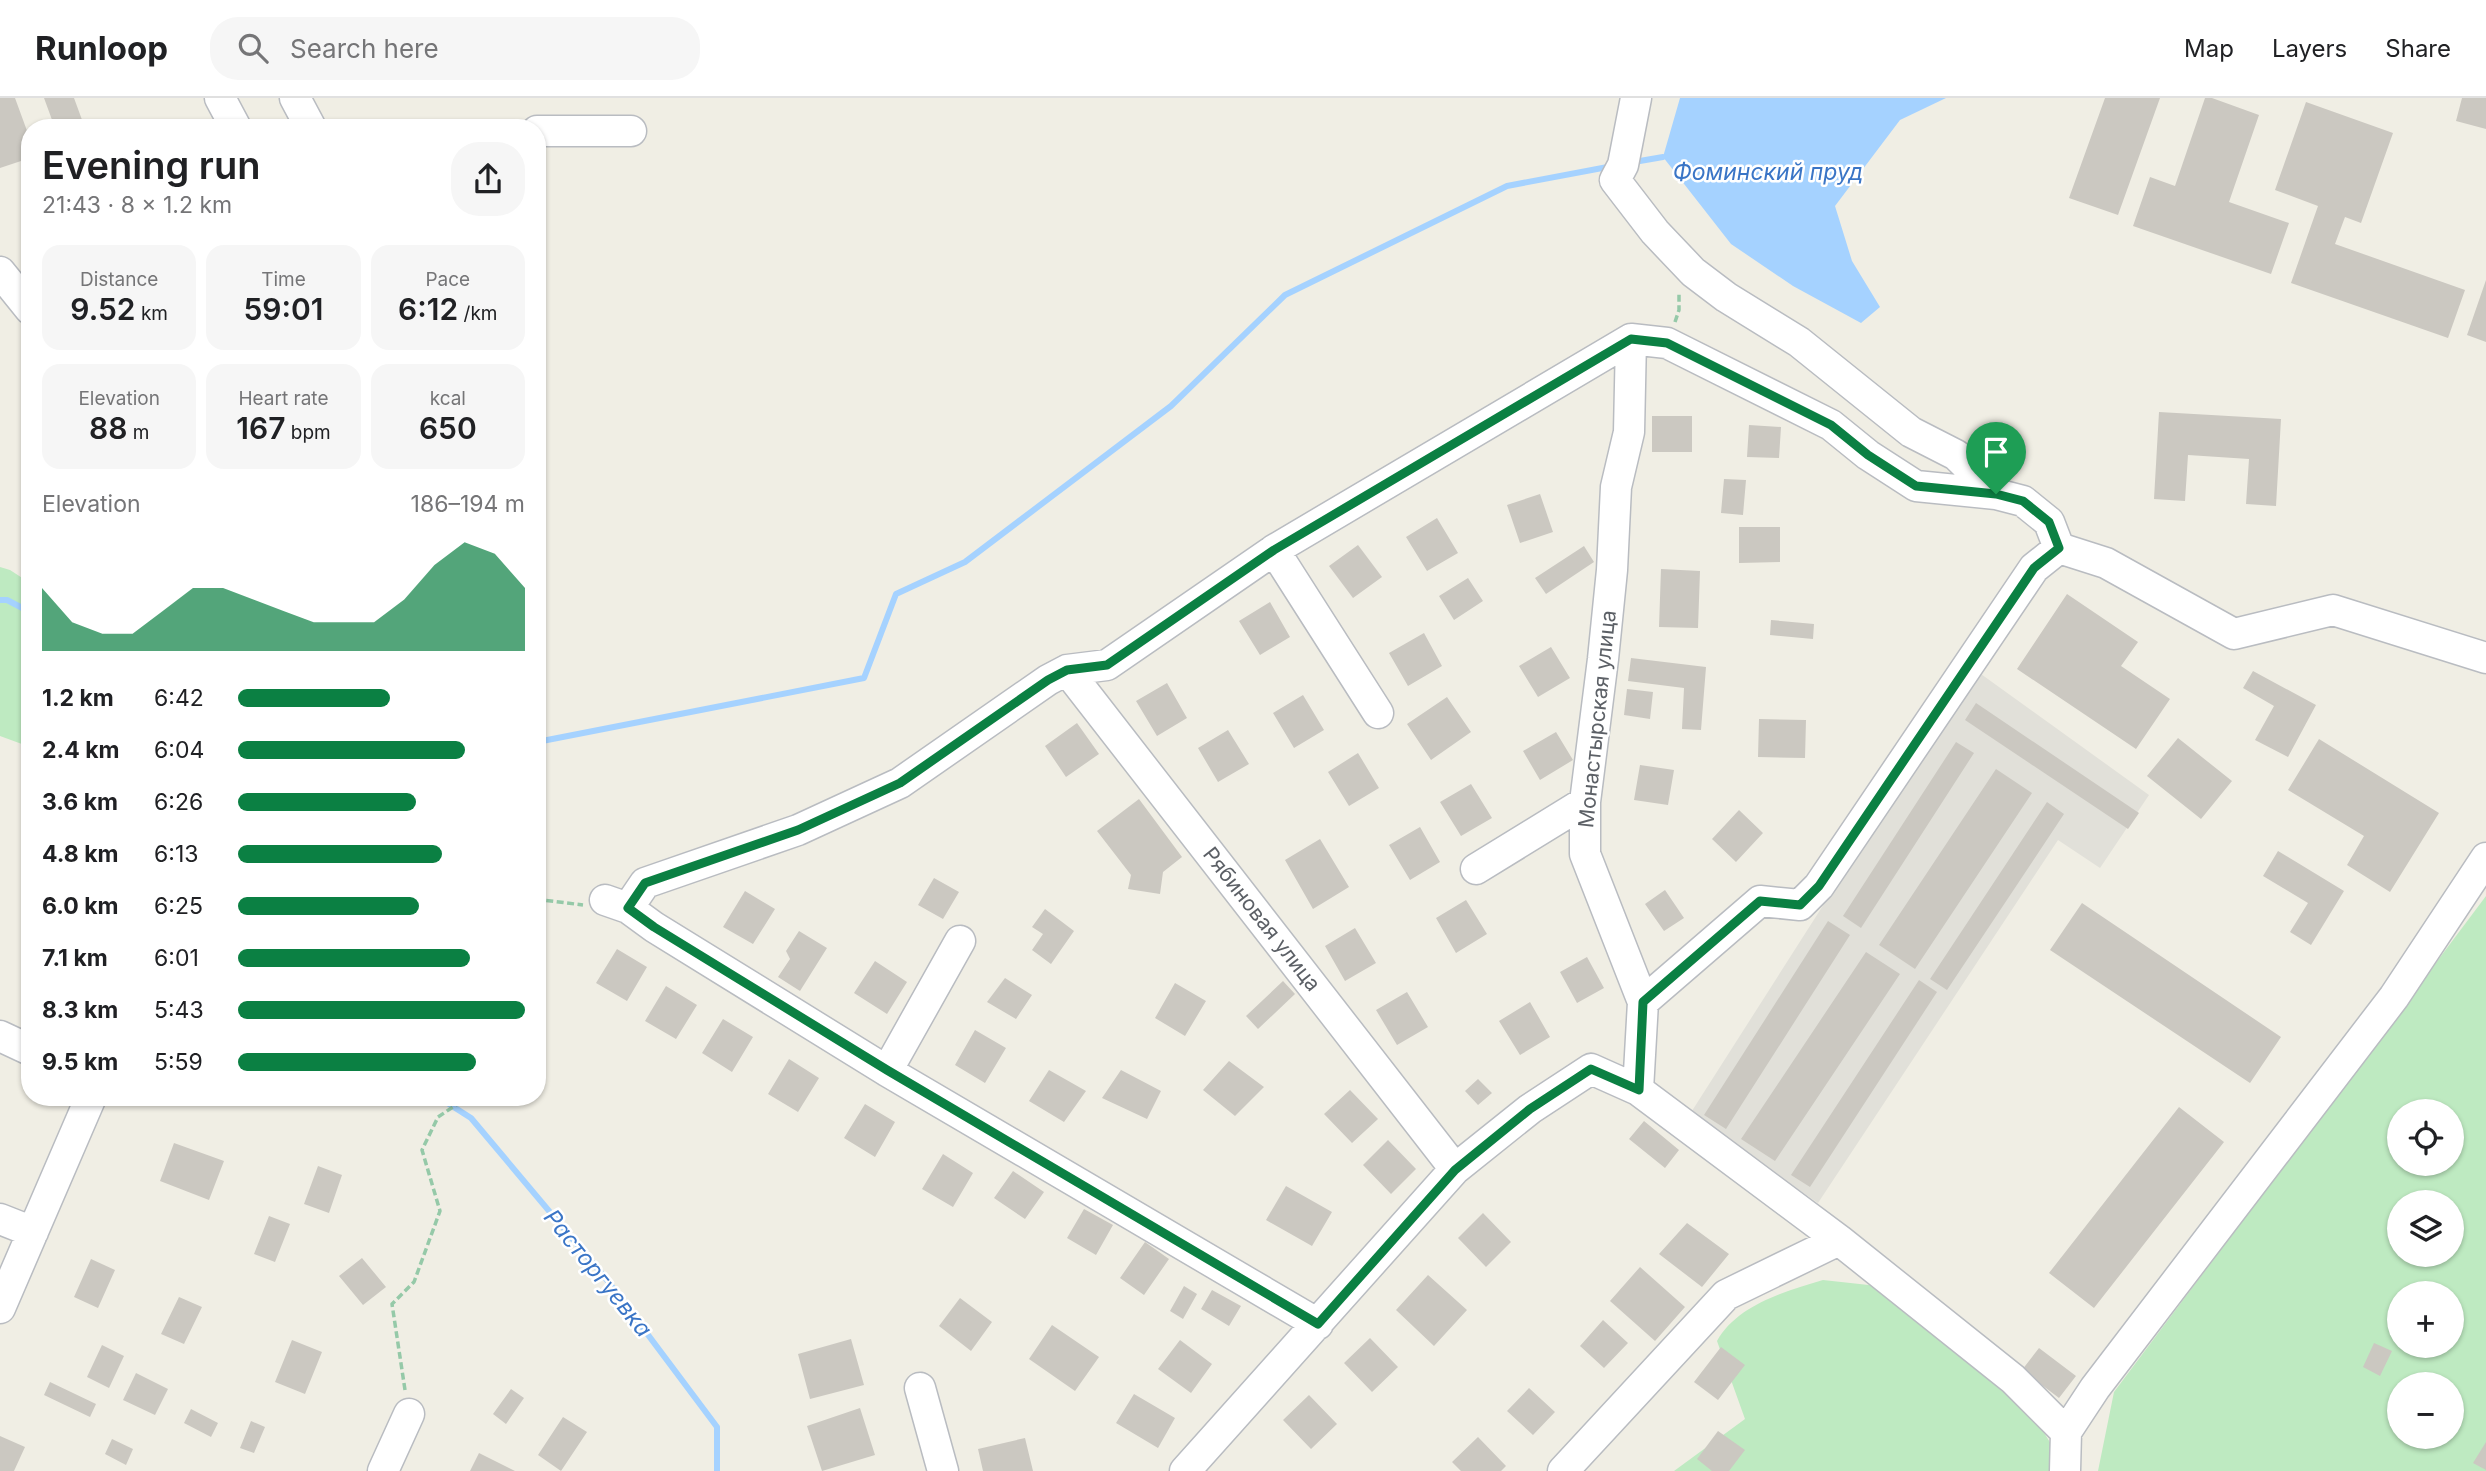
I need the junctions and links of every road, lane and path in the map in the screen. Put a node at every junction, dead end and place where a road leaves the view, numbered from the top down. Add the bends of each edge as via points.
1 (220, 98) edge
2 (295, 98) edge
3 (1636, 98) edge
4 (231, 119) edge
5 (306, 119) edge
6 (546, 131) edge
7 (631, 131) dead end
8 (0, 272) edge
9 (21, 298) edge
10 (1631, 339) junction
11 (1996, 494) junction
12 (2059, 548) junction
13 (1274, 550) junction
14 (2486, 658) edge
15 (1067, 670) junction
16 (1378, 713) dead end
17 (1585, 802) junction
18 (2486, 858) edge
19 (1476, 869) dead end
20 (546, 901) edge
21 (617, 904) junction
22 (960, 941) dead end
23 (1643, 1002) junction
24 (0, 1036) edge
25 (21, 1046) edge
26 (887, 1070) junction
27 (1639, 1090) junction
28 (87, 1106) edge
29 (454, 1106) edge
30 (1455, 1170) junction
31 (0, 1219) edge
32 (33, 1232) junction
33 (1839, 1240) junction
34 (0, 1308) edge
35 (1318, 1324) junction
36 (920, 1388) dead end
37 (409, 1414) joint
38 (2066, 1432) junction
39 (383, 1471) edge
40 (943, 1471) edge
41 (1185, 1471) edge
42 (1563, 1471) edge
43 (2065, 1471) edge

1 - 4 street
2 - 5 street
3 - 11 street via 1623,165 1615,180 1655,232 1715,289 1799,342 1911,432 1956,455
6 - 7 street
8 - 9 street
10 - 11 street via 1667,343 1831,425 1916,486
10 - 13 street
10 - 17 street, Монастырская улица via 1629,432 1616,487 1612,570
11 - 12 street via 2023,501 2049,522
12 - 14 street via 2106,562 2234,634 2333,610
12 - 23 street via 2034,568 1819,886 1800,905 1760,901
13 - 15 street via 1107,665
13 - 16 street
15 - 21 street via 900,783 798,830 645,883
15 - 30 street, Рябиновая улица
17 - 19 street
17 - 23 street, Монастырская улица via 1585,854
18 - 38 street via 2394,997
20 - 21 path via 579,906
21 - 26 street
22 - 26 street
23 - 27 street, Монастырская улица
24 - 25 street
26 - 35 street
27 - 30 street via 1591,1069 1530,1109
27 - 33 street
28 - 32 street
29 - 37 path via 438,1117 422,1150 440,1212 414,1282 392,1304
30 - 35 street
31 - 32 street
32 - 34 street
33 - 38 street via 2013,1379
33 - 42 street via 1726,1295
35 - 41 street
36 - 40 street
37 - 39 street
38 - 43 street

